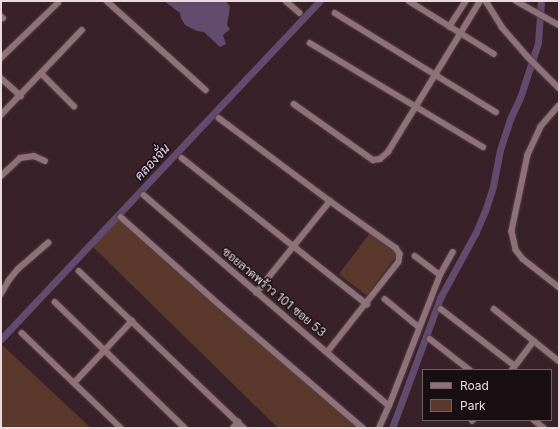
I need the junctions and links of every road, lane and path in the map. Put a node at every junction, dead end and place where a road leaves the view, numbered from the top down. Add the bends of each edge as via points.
1 (107, 1) edge
2 (286, 1) edge
3 (409, 1) edge
4 (466, 1) edge
5 (480, 1) edge
6 (486, 1) edge
7 (516, 1) edge
8 (58, 3) dead end
9 (300, 13) dead end
10 (335, 13) dead end
11 (559, 25) edge
12 (449, 27) junction
13 (82, 30) dead end
14 (459, 33) junction
15 (310, 43) dead end
16 (494, 54) dead end
17 (1, 58) edge
18 (41, 73) junction
19 (434, 74) junction
20 (1, 78) edge
21 (558, 87) edge
22 (206, 90) dead end
23 (21, 96) junction
24 (294, 104) dead end
25 (74, 106) dead end
26 (415, 106) junction
27 (559, 106) edge
28 (496, 112) dead end
29 (1, 115) edge
30 (220, 118) dead end
31 (484, 148) dead end
32 (182, 158) dead end
33 (45, 161) dead end
34 (1, 176) edge
35 (144, 195) dead end
36 (330, 201) junction
37 (121, 217) dead end
38 (48, 243) dead end
39 (294, 247) junction
40 (453, 252) dead end
41 (416, 256) dead end
42 (79, 271) dead end
43 (440, 275) junction
44 (559, 287) edge
45 (256, 293) junction
46 (1, 294) edge
47 (385, 299) dead end
48 (55, 302) dead end
49 (367, 304) junction
50 (441, 309) dead end
51 (494, 309) dead end
52 (132, 321) junction
53 (419, 326) junction
54 (22, 333) dead end
55 (430, 339) dead end
56 (534, 341) junction
57 (105, 350) junction
58 (328, 352) junction
59 (559, 361) edge
60 (513, 368) edge
61 (469, 369) edge
62 (74, 383) junction
63 (389, 406) junction
64 (535, 421) edge
65 (238, 422) junction
66 (121, 428) edge
67 (185, 428) edge
68 (232, 428) edge
69 (244, 428) edge
70 (363, 428) edge
71 (379, 428) edge
72 (544, 428) edge

1 - 22 street
2 - 9 street
3 - 12 street
4 - 12 street
5 - 14 street
6 - 21 street via 502,27
7 - 11 street
8 - 17 street
10 - 19 street
12 - 14 street
13 - 18 street
14 - 16 street
14 - 19 street
15 - 26 street
18 - 23 street
18 - 25 street
19 - 26 street
19 - 28 street
20 - 23 street
23 - 29 street
24 - 26 street via 376,160 388,152
26 - 31 street
27 - 44 street via 538,132 528,155 512,231 516,250 523,259
30 - 36 street
32 - 39 street
33 - 34 street via 34,156 20,158
35 - 45 street, ซอยลาดพร้าว 101 ซอย 53
36 - 39 street
36 - 49 street via 396,248 400,254 399,262
37 - 70 street
38 - 46 street via 18,269
39 - 45 street
39 - 49 street
40 - 43 street
41 - 43 street
42 - 52 street
43 - 53 street
45 - 58 street, ซอยลาดพร้าว 101 ซอย 53
47 - 53 street
48 - 57 street
49 - 58 street
50 - 60 street
51 - 56 street
52 - 57 street
52 - 65 street
53 - 63 street
54 - 62 street
55 - 61 street
56 - 59 street
56 - 60 street
57 - 62 street
57 - 67 street
58 - 63 street, ซอยลาดพร้าว 101 ซอย 53
62 - 66 street
63 - 71 street
64 - 72 street
65 - 68 street
65 - 69 street

